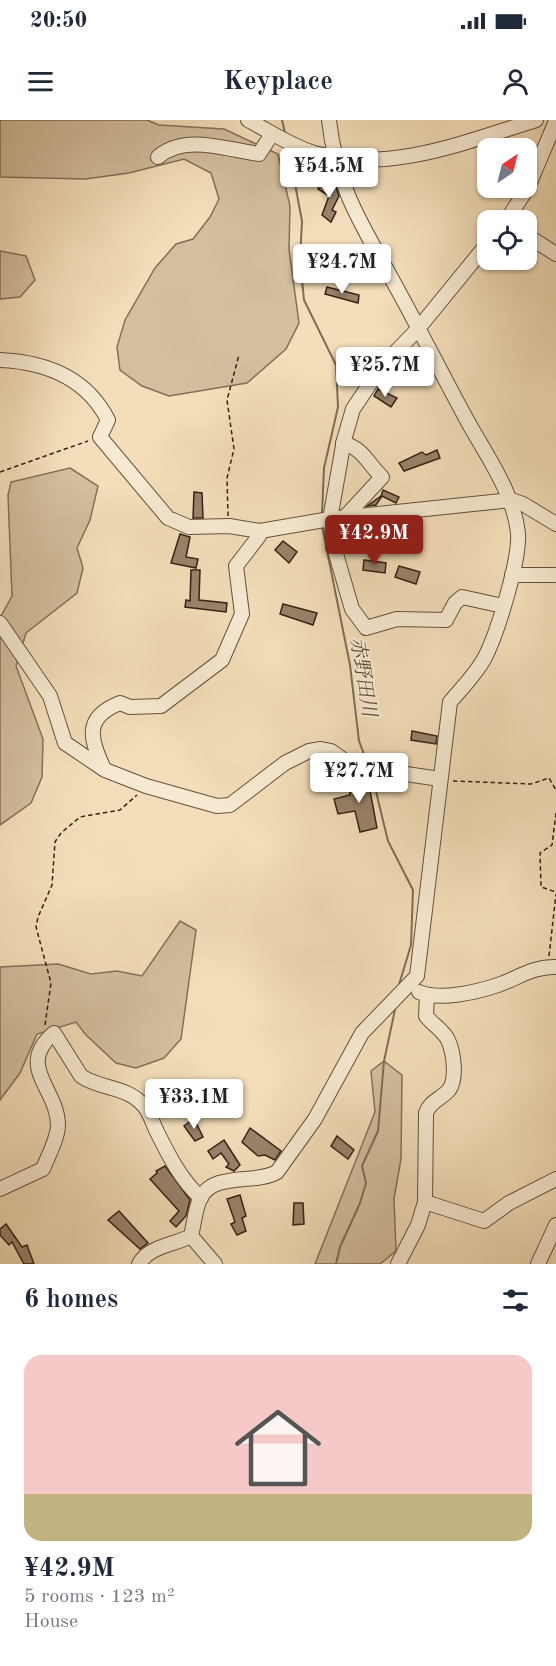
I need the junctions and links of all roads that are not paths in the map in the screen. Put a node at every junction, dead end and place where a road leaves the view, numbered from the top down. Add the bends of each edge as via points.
1 (248, 120) edge
2 (329, 120) edge
3 (536, 120) edge
4 (556, 121) edge
5 (273, 134) junction
6 (158, 157) dead end
7 (333, 157) junction
8 (513, 210) edge
9 (537, 242) edge
10 (556, 254) edge
11 (477, 256) edge
12 (417, 330) junction
13 (0, 360) edge
14 (343, 443) junction
15 (511, 500) junction
16 (345, 517) junction
17 (325, 520) junction
18 (556, 524) edge
19 (260, 531) junction
20 (512, 575) junction
21 (556, 575) edge
22 (503, 606) junction
23 (0, 623) edge
24 (105, 770) junction
25 (440, 779) junction
26 (552, 967) edge
27 (409, 987) junction
28 (427, 995) junction
29 (556, 1179) edge
30 (0, 1189) edge
31 (201, 1198) junction
32 (425, 1202) junction
33 (556, 1225) edge
34 (191, 1236) junction
35 (140, 1264) edge
36 (215, 1264) edge
37 (398, 1264) edge
38 (538, 1264) edge

1 - 5 street
2 - 7 street
3 - 7 street via 398,158
4 - 8 street via 528,187
5 - 6 street via 259,154 206,144 168,148
5 - 7 street via 311,152
7 - 12 street via 355,215
9 - 10 street
11 - 12 street
12 - 14 street via 382,366 353,409
12 - 15 street
13 - 19 street via 43,364 97,401 108,420 100,437 168,519 189,527 229,526
14 - 16 street via 365,454 382,477
14 - 17 street
15 - 16 street
15 - 18 street
15 - 20 street via 518,536
16 - 17 street
17 - 19 street
17 - 22 street via 352,609 366,628 397,619 446,620 462,597
19 - 24 street via 236,566 242,614 222,660 161,706 130,707 120,703 99,714 93,728 93,744
20 - 21 street
20 - 22 street
22 - 25 street via 484,658 450,702
23 - 24 street via 50,696 64,742
24 - 25 street via 217,806 230,805 285,763 309,751 331,751 352,766 366,769
25 - 27 street via 419,970
26 - 28 street via 519,975 497,986 460,994
27 - 28 street
27 - 31 street via 377,1014 362,1033 315,1119 277,1172 268,1177 218,1183
28 - 32 street via 426,1016 448,1039 453,1084 429,1105 426,1113
29 - 32 street via 484,1221
30 - 31 street via 44,1169 58,1127 52,1100 36,1070 46,1039 54,1032 87,1081 114,1087 144,1106 169,1156 189,1188
31 - 34 street
32 - 37 street
33 - 38 street
34 - 35 street via 155,1249
34 - 36 street

